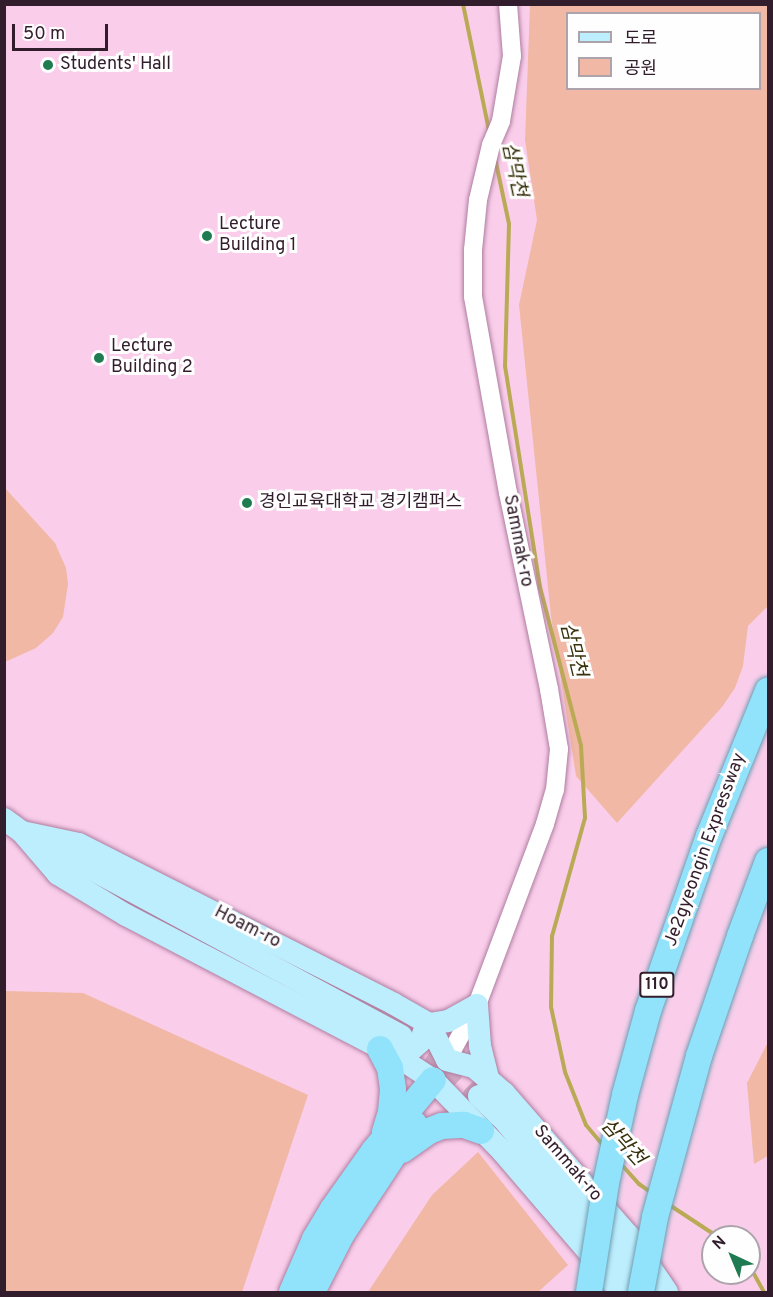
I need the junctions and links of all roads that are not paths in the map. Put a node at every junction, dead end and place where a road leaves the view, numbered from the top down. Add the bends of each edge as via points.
1 (508, 4) edge
2 (768, 691) edge
3 (10, 825) edge
4 (768, 861) edge
5 (477, 1005) junction
6 (428, 1024) junction
7 (394, 1048) junction
8 (440, 1070) junction
9 (491, 1089) junction
10 (462, 1111) junction
11 (481, 1131) junction
12 (383, 1154) junction
13 (606, 1183) junction
14 (655, 1217) junction
15 (292, 1293) edge
16 (312, 1293) edge
17 (575, 1293) edge
18 (589, 1293) edge
19 (620, 1293) edge
20 (642, 1293) edge
21 (653, 1293) edge
22 (667, 1293) edge

1 - 5 street, Sammak-ro via 512,56 501,121 478,200 473,297 505,482 559,749 555,790 545,824
2 - 13 highway, Je2gyeongin Expressway / 110, bridge via 674,931 628,1085
3 - 6 main road, Hoam-ro via 79,844 157,881
3 - 7 main road, Hoam-ro via 58,874 126,915
4 - 14 highway, bridge via 711,1017
5 - 6 main road via 448,1021
5 - 8 street, Sammak-ro
5 - 9 main road via 480,1046
6 - 7 main road via 420,1042
6 - 8 main road
7 - 8 main road, Hoam-ro
7 - 12 highway via 390,1068 393,1101
8 - 9 main road, Sammak-ro via 474,1067
8 - 10 main road
8 - 12 highway via 415,1122
9 - 10 main road via 473,1094
9 - 20 main road, Sammak-ro via 503,1119 606,1240
9 - 22 main road, Sammak-ro via 628,1235
10 - 11 main road
11 - 12 highway via 464,1125 442,1126
11 - 19 main road via 503,1152
12 - 15 highway via 315,1239
12 - 16 highway
13 - 17 highway, bridge
13 - 18 highway, Je2gyeongin Expressway / 110, bridge
14 - 20 highway, bridge
14 - 21 highway, bridge via 657,1258

